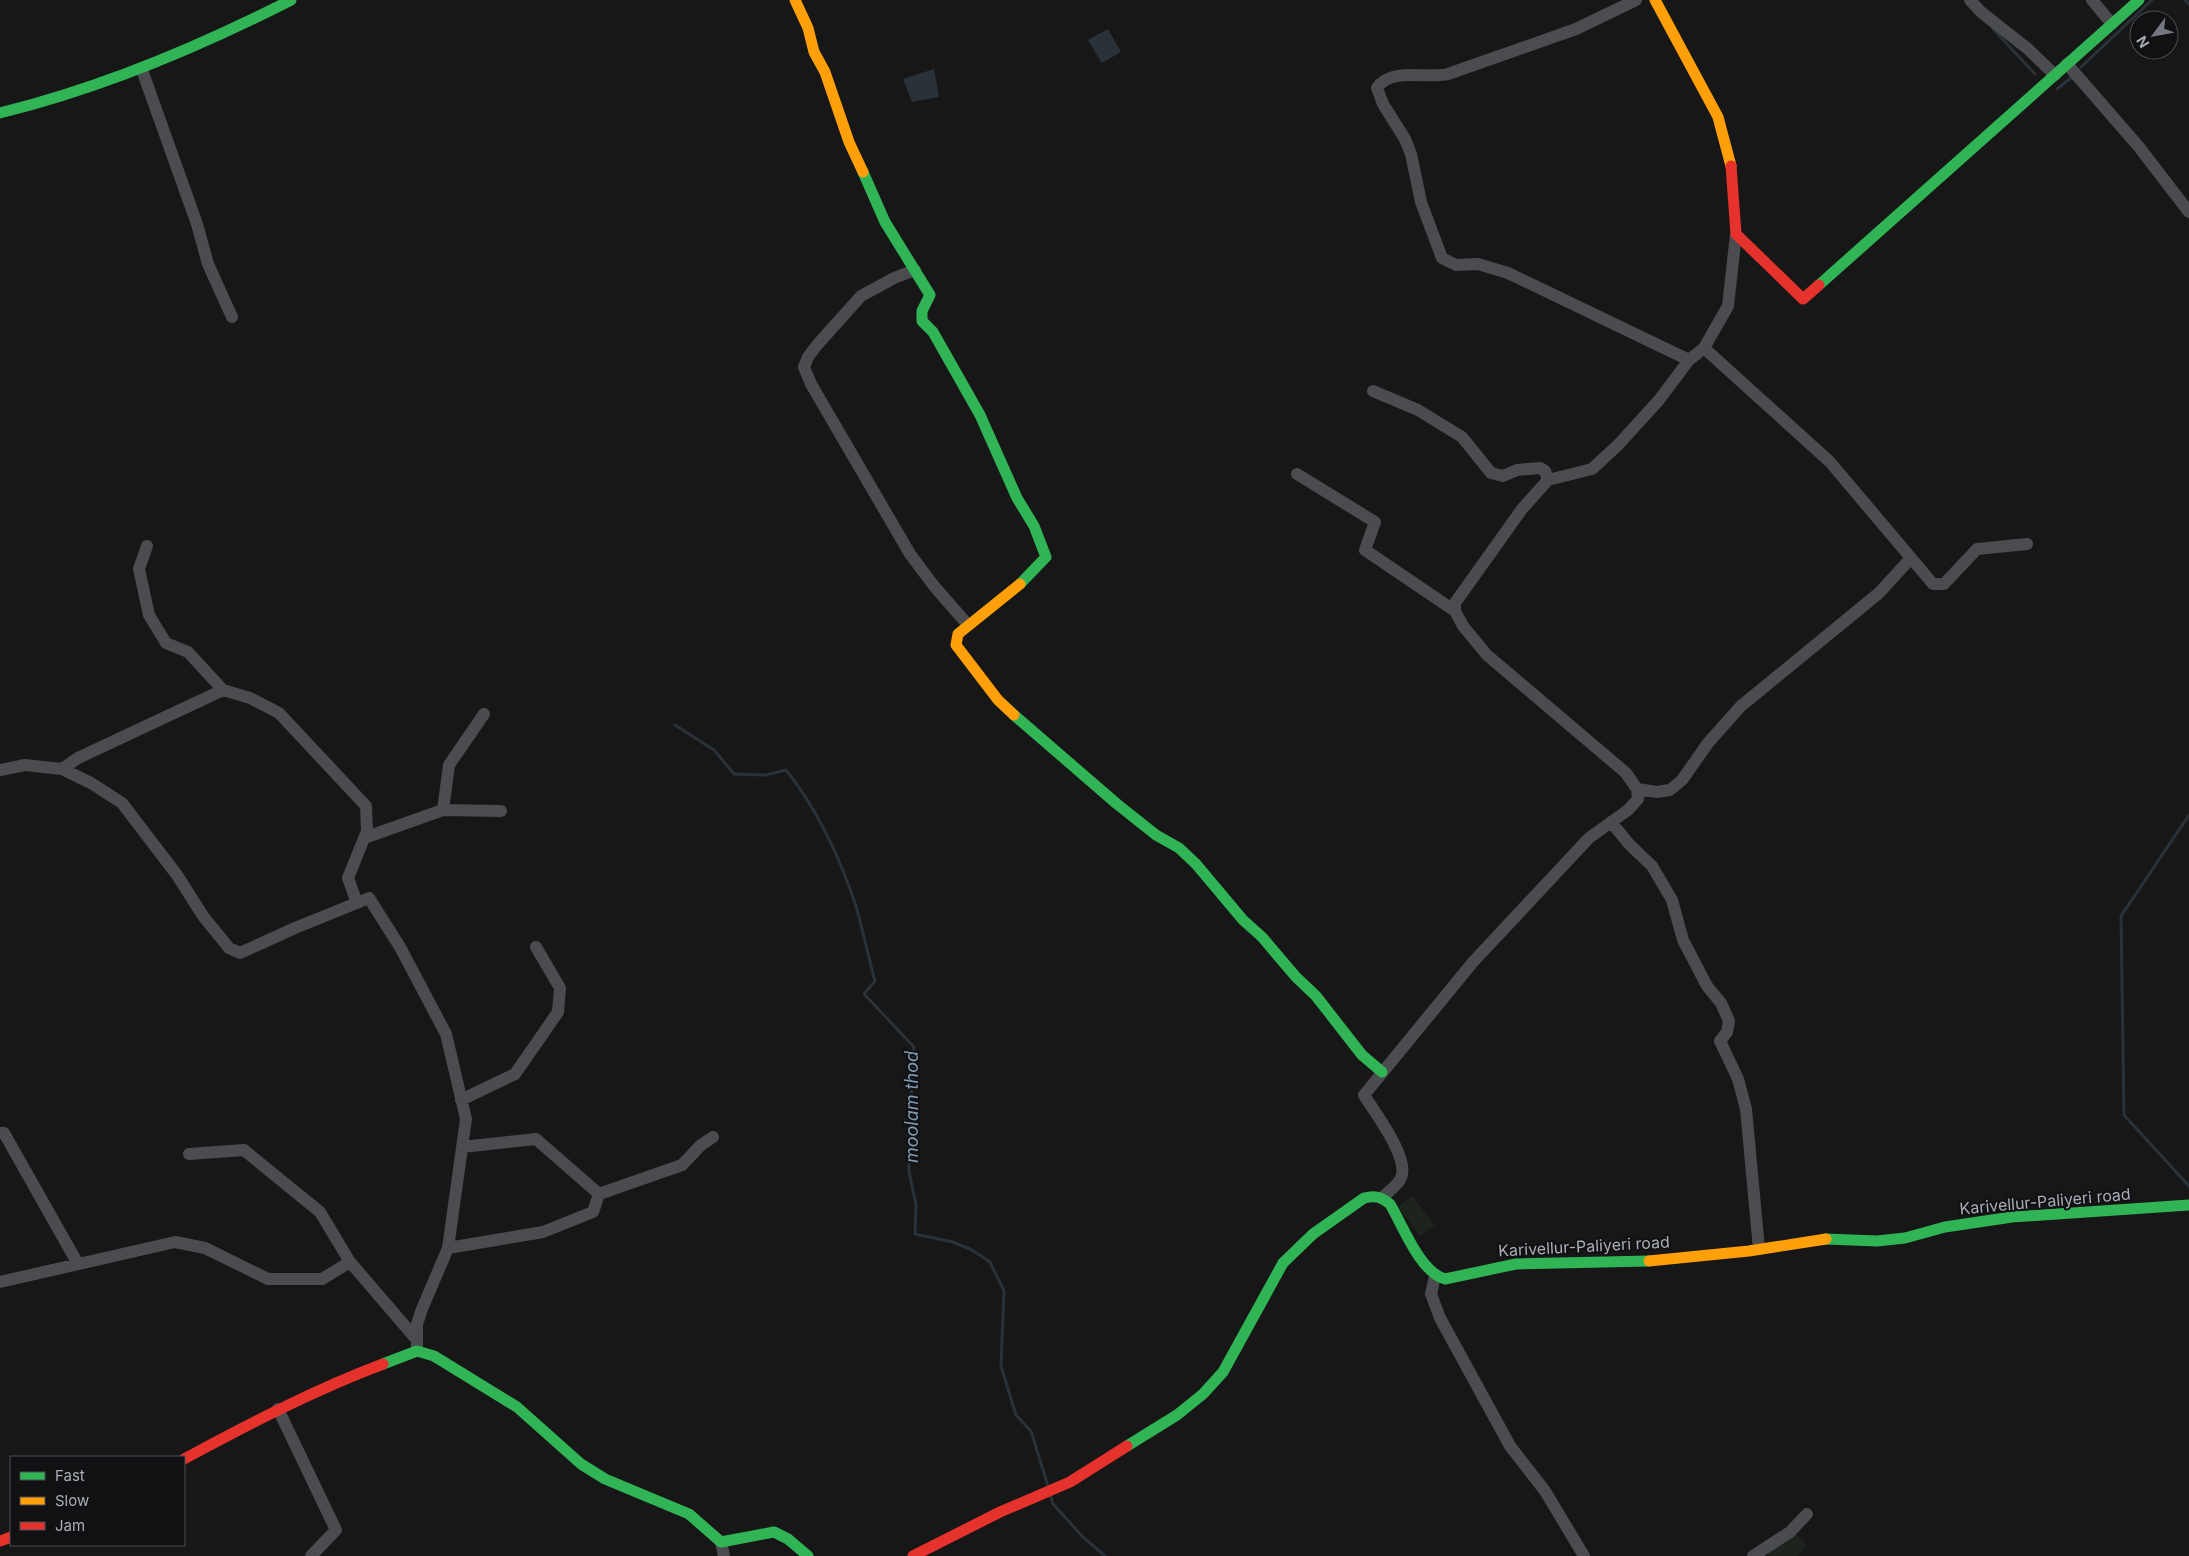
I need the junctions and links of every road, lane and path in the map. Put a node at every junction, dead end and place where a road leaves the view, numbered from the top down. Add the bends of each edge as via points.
1 (290, 0) edge
2 (795, 0) edge
3 (1636, 0) edge
4 (1655, 0) edge
5 (1970, 0) edge
6 (2092, 0) edge
7 (2139, 0) edge
8 (2112, 24) junction
9 (2067, 64) junction
10 (142, 70) junction
11 (2055, 74) junction
12 (0, 113) edge
13 (2189, 212) edge
14 (1736, 234) junction
15 (915, 270) junction
16 (232, 317) dead end
17 (1704, 348) junction
18 (1689, 360) junction
19 (1373, 391) dead end
20 (1297, 474) dead end
21 (1548, 480) junction
22 (2028, 544) dead end
23 (147, 546) dead end
24 (1911, 558) junction
25 (1456, 611) junction
26 (968, 625) junction
27 (223, 690) junction
28 (484, 714) dead end
29 (62, 769) junction
30 (0, 770) edge
31 (1637, 789) junction
32 (443, 810) junction
33 (501, 811) dead end
34 (1611, 822) junction
35 (364, 838) junction
36 (357, 904) junction
37 (536, 947) dead end
38 (1382, 1072) junction
39 (461, 1100) junction
40 (0, 1133) edge
41 (713, 1138) dead end
42 (462, 1147) junction
43 (189, 1154) dead end
44 (599, 1194) junction
45 (1382, 1198) junction
46 (2189, 1205) edge
47 (448, 1248) junction
48 (1759, 1249) junction
49 (350, 1262) junction
50 (78, 1264) junction
51 (1435, 1276) junction
52 (0, 1282) edge
53 (417, 1345) junction
54 (278, 1409) junction
55 (185, 1458) edge
56 (1807, 1514) dead end
57 (721, 1542) junction
58 (311, 1556) edge
59 (724, 1556) edge
60 (808, 1556) edge
61 (913, 1556) edge
62 (1584, 1556) edge
63 (1753, 1556) edge

1 - 10 street
2 - 15 street via 852,149 885,222
3 - 18 street via 1576,29 1448,74 1400,76 1385,81 1377,88 1405,139 1421,202 1442,258 1456,265 1478,264 1508,273
4 - 14 street via 1718,117 1731,159
5 - 11 street
6 - 8 street
7 - 8 street
8 - 9 street
9 - 11 street
9 - 13 street via 2139,147
10 - 12 street via 35,106
10 - 16 street via 208,264
11 - 14 street via 1803,299
14 - 17 street via 1728,306
15 - 26 street via 930,295 922,311 922,321 933,332 980,415 1046,557 1028,577
15 - 26 street via 861,296 817,344 804,368 910,554
17 - 18 street
17 - 24 street via 1830,462
18 - 21 street via 1659,400 1592,469
19 - 21 street via 1418,410 1462,438 1491,473 1497,476 1540,468
20 - 25 street via 1375,522 1365,550
21 - 25 street via 1522,509 1464,588 1455,602
22 - 24 street via 1977,549 1944,584 1933,584
23 - 27 street via 139,569 150,615 166,644 188,652
24 - 31 street via 1879,593 1741,706 1708,743 1682,780 1670,790
25 - 31 street via 1463,626 1487,655 1626,774
26 - 38 street via 958,634 956,645 998,700 1117,804 1196,864 1243,920 1316,996 1362,1055
27 - 29 street via 78,758
27 - 35 street via 250,698 286,720 366,806 367,831
28 - 32 street via 449,765
29 - 30 street via 25,765
29 - 36 street via 92,783 122,803 229,948 240,953
31 - 34 street via 1638,799
32 - 33 street
32 - 35 street
34 - 38 street via 1588,838 1472,962
34 - 48 street via 1652,866 1672,900 1683,940 1729,1021 1727,1032 1720,1041 1738,1079 1746,1109
35 - 36 street via 348,878
36 - 39 street via 369,898 400,946 446,1034
37 - 39 street via 560,988 558,1012 515,1074
38 - 45 street via 1364,1095 1400,1154 1403,1169 1401,1179
39 - 42 street via 466,1118
40 - 50 street via 4,1133
41 - 44 street via 701,1144 682,1164
42 - 44 street via 536,1139
42 - 47 street
43 - 49 street via 244,1150 320,1212
44 - 47 street via 594,1212 543,1232
45 - 51 street via 1390,1204 1424,1264
45 - 61 street via 1364,1198 1344,1210 1283,1263 1223,1372 1177,1415 1058,1488 1000,1512
46 - 48 street, Karivellur-Paliyeri road via 2012,1217 1945,1227 1905,1238 1877,1241 1818,1239
47 - 53 street via 417,1324
48 - 51 street, Karivellur-Paliyeri road via 1636,1262 1516,1264 1445,1279
49 - 50 street via 322,1279 268,1279 206,1248 175,1242
49 - 53 street
50 - 52 street
51 - 62 street via 1431,1294 1440,1318 1510,1446 1545,1491
53 - 54 street
53 - 57 street via 517,1407 581,1464 605,1480 688,1514
54 - 55 street
54 - 58 street via 336,1530
56 - 63 street via 1790,1532
57 - 59 street
57 - 60 street via 774,1532

